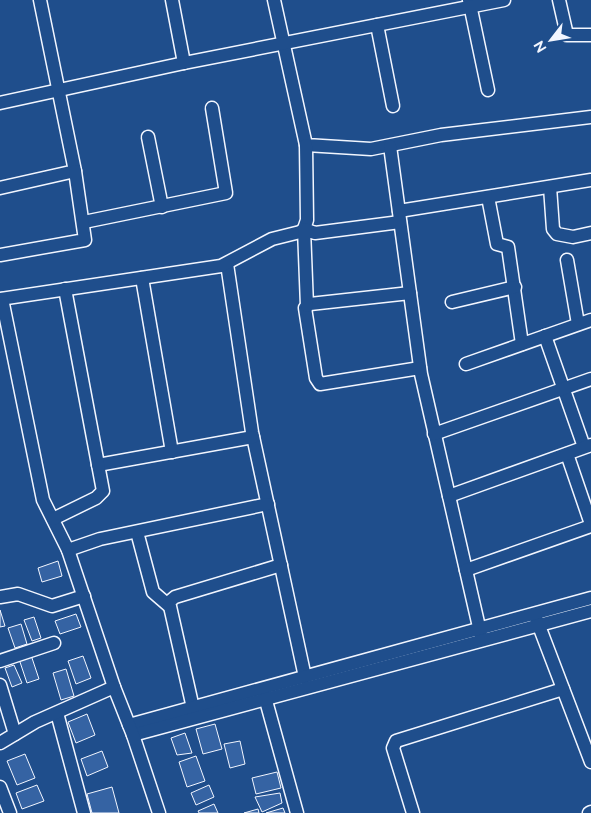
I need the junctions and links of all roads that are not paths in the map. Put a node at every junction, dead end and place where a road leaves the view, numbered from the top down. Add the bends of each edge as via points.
1 (40, 0) edge
2 (172, 0) edge
3 (274, 0) edge
4 (504, 0) edge
5 (559, 0) edge
6 (470, 3) edge
7 (377, 25) junction
8 (591, 35) edge
9 (284, 44) junction
10 (184, 63) junction
11 (488, 90) dead end
12 (58, 91) junction
13 (0, 103) edge
14 (393, 106) dead end
15 (212, 108) dead end
16 (591, 117) edge
17 (148, 137) dead end
18 (306, 145) junction
19 (390, 146) junction
20 (75, 171) junction
21 (591, 180) edge
22 (550, 187) junction
23 (0, 188) edge
24 (488, 197) junction
25 (162, 206) junction
26 (400, 216) junction
27 (84, 222) junction
28 (304, 230) junction
29 (591, 233) edge
30 (0, 255) edge
31 (567, 260) dead end
32 (227, 264) junction
33 (142, 278) junction
34 (515, 287) junction
35 (65, 289) junction
36 (410, 293) junction
37 (1, 299) edge
38 (452, 302) dead end
39 (307, 306) junction
40 (591, 320) edge
41 (578, 324) junction
42 (545, 336) junction
43 (522, 344) junction
44 (466, 364) dead end
45 (420, 368) junction
46 (591, 379) edge
47 (564, 388) junction
48 (434, 434) junction
49 (253, 437) junction
50 (587, 446) edge
51 (172, 452) junction
52 (567, 454) junction
53 (98, 465) junction
54 (449, 496) junction
55 (268, 504) junction
56 (52, 519) junction
57 (591, 525) edge
58 (137, 532) junction
59 (68, 550) junction
60 (281, 565) junction
61 (466, 570) junction
62 (84, 596) junction
63 (0, 597) edge
64 (591, 598) edge
65 (168, 605) junction
66 (591, 610) edge
67 (537, 620) junction
68 (481, 635) junction
69 (54, 643) dead end
70 (0, 661) edge
71 (305, 677) junction
72 (0, 685) edge
73 (114, 688) junction
74 (563, 689) junction
75 (264, 693) junction
76 (193, 708) junction
77 (57, 713) junction
78 (131, 730) junction
79 (15, 734) junction
80 (0, 743) edge
81 (591, 762) edge
82 (0, 787) edge
83 (10, 813) edge
84 (84, 813) edge
85 (159, 813) edge
86 (297, 813) edge
87 (413, 813) edge

1 - 12 street
2 - 10 street
3 - 9 street
4 - 6 street
5 - 8 street via 567,35
6 - 7 street
6 - 11 street
7 - 9 street
7 - 14 street
9 - 10 street
9 - 18 street
10 - 12 street
12 - 13 street
12 - 20 street
15 - 25 street via 226,193
16 - 19 street via 441,135
17 - 25 street
18 - 19 street via 363,150
18 - 28 street via 307,220
19 - 26 street
20 - 23 street
20 - 27 street
21 - 22 street
22 - 24 street
22 - 29 street via 557,234 573,237
24 - 26 street
24 - 34 street via 497,244 507,246
25 - 27 street
26 - 28 street via 315,233
26 - 36 street
27 - 30 street via 86,237 83,242
28 - 32 street via 272,239
28 - 39 street
31 - 41 street
32 - 33 street
32 - 49 street
33 - 35 street
33 - 51 street
34 - 38 street
34 - 43 street
35 - 37 street
35 - 53 street
36 - 39 street
36 - 45 street
37 - 56 street via 42,500
39 - 45 street via 316,378 320,384
40 - 41 street
41 - 42 street
42 - 43 street
42 - 47 street
43 - 44 street
45 - 48 street
46 - 47 street
47 - 48 street
47 - 50 street
48 - 54 street
49 - 51 street
49 - 55 street
50 - 52 street
51 - 53 street
52 - 54 street
52 - 57 street
53 - 56 street via 103,487 100,495
54 - 61 street
55 - 58 street
55 - 60 street
56 - 59 street
57 - 61 street
58 - 59 street via 100,539
58 - 65 street via 153,592
59 - 62 street
60 - 65 street via 175,597
60 - 71 street
61 - 68 street
62 - 63 street via 52,606 18,594
62 - 73 street
64 - 67 street
65 - 76 street
66 - 67 street
67 - 68 street
67 - 74 street
68 - 71 street
68 - 75 street
69 - 70 street
71 - 75 street
72 - 79 street
73 - 77 street
73 - 78 street
74 - 81 street
74 - 87 street via 396,741 394,748
75 - 76 street
75 - 78 street
75 - 86 street
76 - 78 street
77 - 79 street
77 - 84 street
78 - 85 street
79 - 80 street
82 - 83 street

